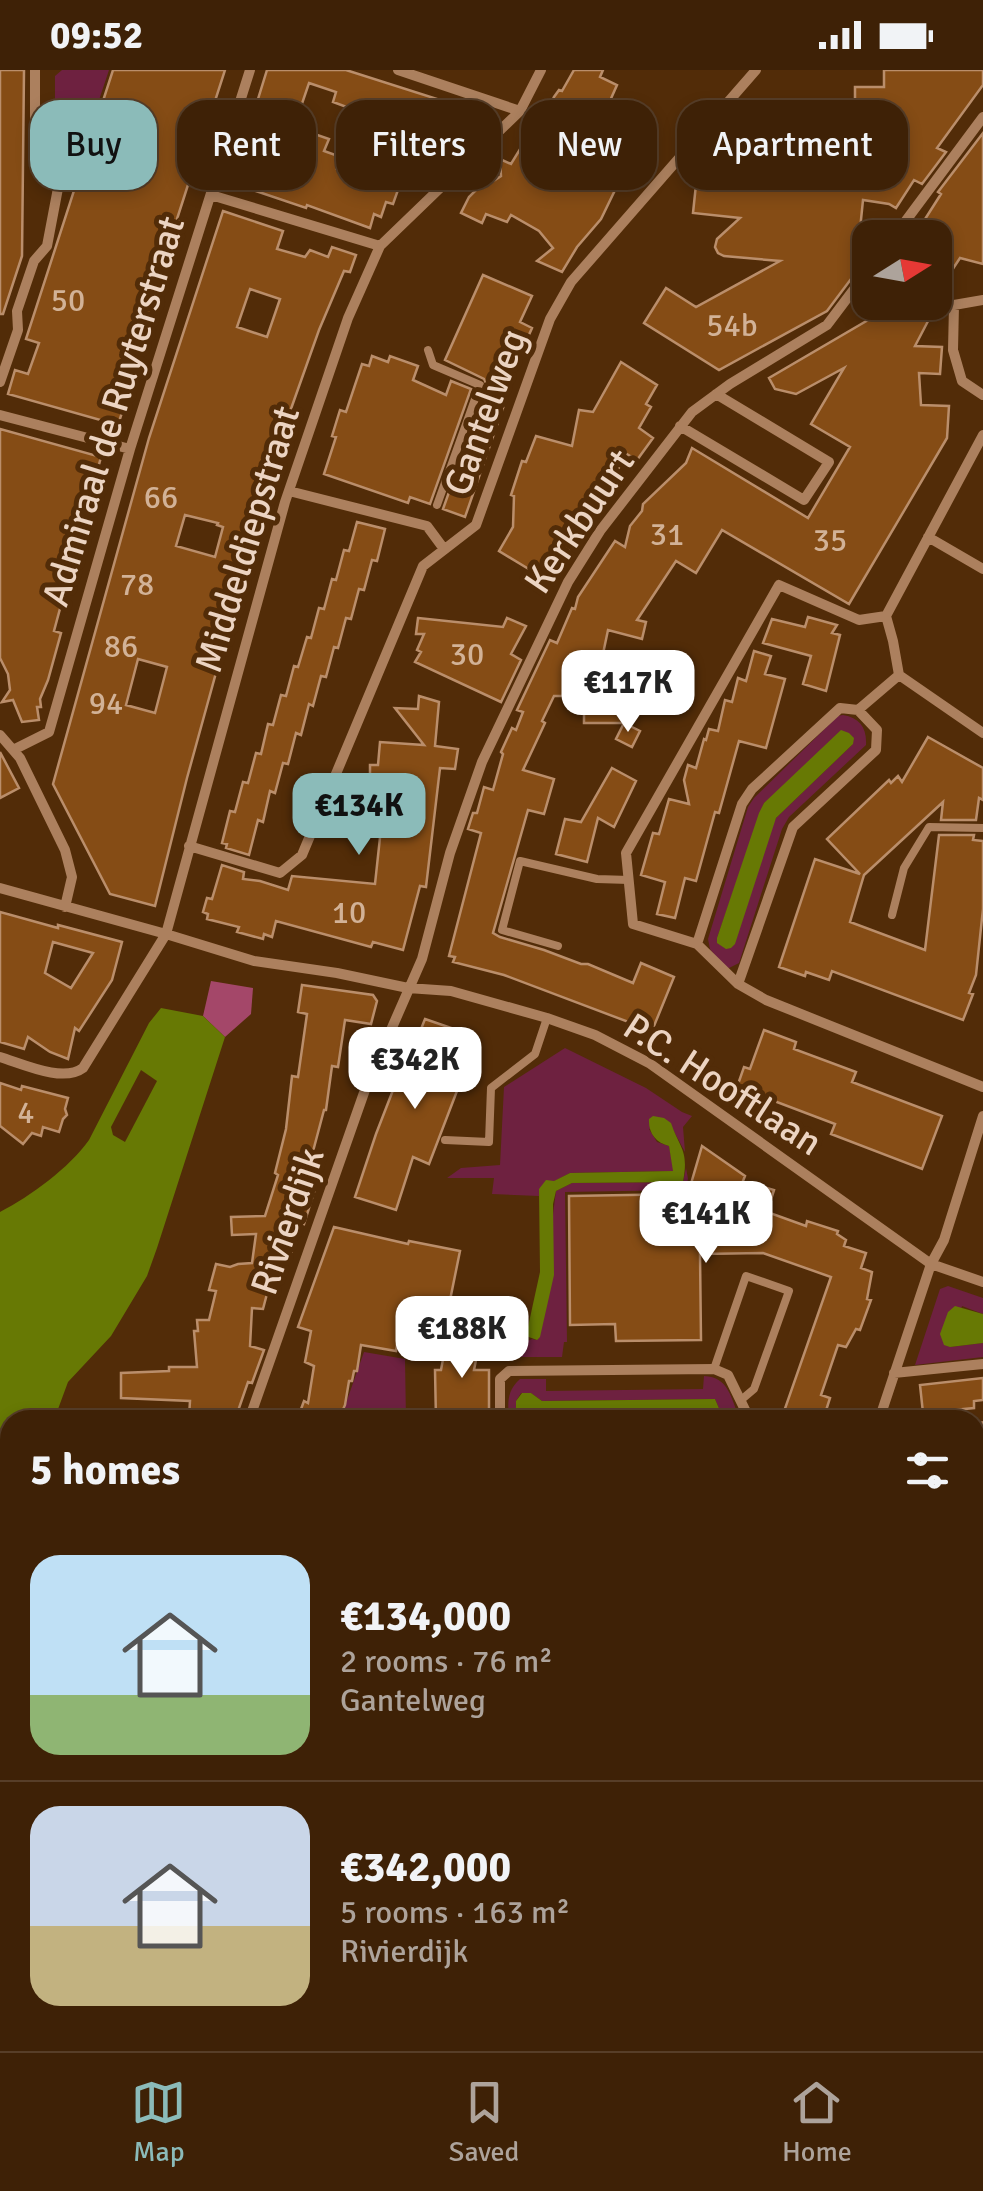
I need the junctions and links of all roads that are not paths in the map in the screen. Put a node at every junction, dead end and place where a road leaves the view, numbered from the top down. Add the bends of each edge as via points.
1 (35, 70) edge
2 (250, 70) edge
3 (398, 70) edge
4 (541, 70) edge
5 (756, 70) edge
6 (520, 111) junction
7 (983, 118) edge
8 (211, 195) junction
9 (906, 220) edge
10 (380, 246) junction
11 (852, 292) edge
12 (983, 300) edge
13 (428, 350) dead end
14 (0, 382) edge
15 (716, 394) junction
16 (983, 395) edge
17 (0, 415) edge
18 (680, 426) junction
19 (983, 434) edge
20 (130, 449) junction
21 (289, 491) junction
22 (438, 505) dead end
23 (928, 537) junction
24 (444, 549) junction
25 (983, 569) edge
26 (886, 616) junction
27 (899, 675) junction
28 (858, 710) junction
29 (983, 733) edge
30 (0, 735) edge
31 (13, 750) junction
32 (983, 828) edge
33 (189, 846) junction
34 (629, 880) junction
35 (0, 888) edge
36 (65, 907) junction
37 (892, 915) dead end
38 (166, 934) junction
39 (696, 944) junction
40 (558, 946) dead end
41 (738, 984) junction
42 (408, 988) junction
43 (546, 1018) junction
44 (0, 1058) edge
45 (983, 1087) edge
46 (983, 1116) edge
47 (444, 1140) dead end
48 (931, 1264) junction
49 (983, 1282) edge
50 (983, 1364) edge
51 (714, 1368) junction
52 (894, 1373) junction
53 (741, 1400) junction
54 (253, 1410) edge
55 (500, 1410) edge
56 (746, 1410) edge
57 (882, 1410) edge

1 - 14 street via 34,144 55,162 60,183
2 - 8 street, Admiraal de Ruyterstraat
3 - 6 street
4 - 6 street, Middeldiepstraat
5 - 24 street, Gantelweg via 571,282 550,319 476,524
6 - 10 street, Middeldiepstraat
7 - 9 street
8 - 10 street
8 - 20 street, Admiraal de Ruyterstraat
10 - 21 street, Middeldiepstraat
11 - 15 street, Kerkbuurt via 827,325
12 - 16 street via 954,305 953,350 962,381
13 - 22 lane via 433,365 480,385
15 - 18 street, Kerkbuurt
15 - 18 street, Kerkbuurt via 829,462 804,500
17 - 20 street
18 - 42 street, Kerkbuurt via 600,530 560,598 482,762
19 - 23 street
20 - 31 street, Admiraal de Ruyterstraat via 49,732
21 - 24 street via 427,526
21 - 33 street, Middeldiepstraat
23 - 25 street
23 - 26 street
24 - 33 street, Gantelweg via 423,566 302,855 280,872
26 - 27 street
26 - 34 street via 859,620 779,586 626,852
27 - 28 street
27 - 29 street
28 - 39 street via 840,708 742,804
28 - 41 street via 877,730 876,750 793,827
30 - 31 street
31 - 36 street via 65,850 72,877
32 - 37 lane via 929,827 904,868
33 - 38 street, Middeldiepstraat
34 - 39 street via 634,924
34 - 40 lane via 520,861 502,930
35 - 36 street, P.C. Hooftlaan
36 - 38 street, P.C. Hooftlaan
38 - 42 street, P.C. Hooftlaan via 254,961
38 - 44 street, Middeldiepstraat via 77,1073
39 - 41 street
41 - 45 street
42 - 43 street, P.C. Hooftlaan via 451,991
42 - 54 street, Rivierdijk via 366,1087
43 - 47 lane via 534,1054 491,1088 489,1142
43 - 48 street, P.C. Hooftlaan via 649,1062
46 - 48 street
48 - 49 street, P.C. Hooftlaan
48 - 52 street
50 - 52 street
51 - 53 street via 728,1375
51 - 53 lane via 746,1276 789,1291 754,1389
51 - 55 street via 510,1371 500,1379
52 - 57 street
53 - 56 street

